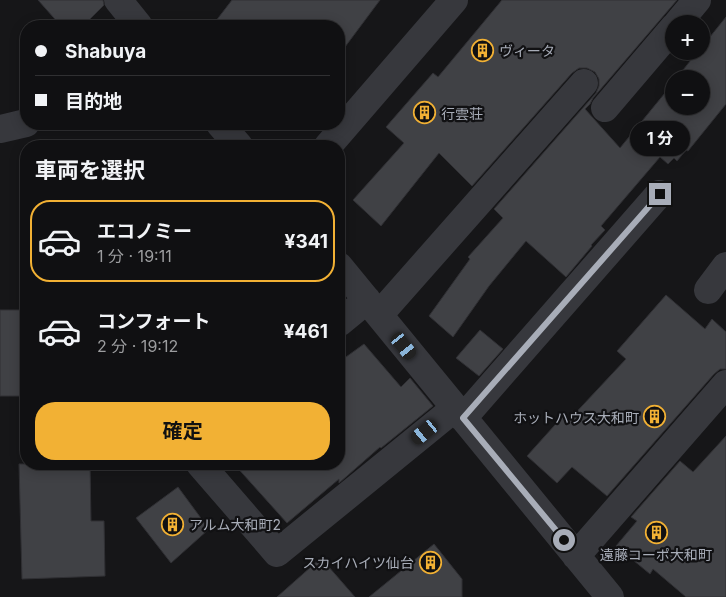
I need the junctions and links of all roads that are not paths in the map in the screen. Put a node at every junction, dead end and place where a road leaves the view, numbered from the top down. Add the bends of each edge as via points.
1 (118, 0) edge
2 (454, 0) edge
3 (697, 0) edge
4 (684, 15) edge
5 (134, 20) edge
6 (665, 38) edge
7 (584, 83) dead end
8 (605, 108) dead end
9 (20, 124) edge
10 (345, 126) edge
11 (0, 129) edge
12 (225, 130) edge
13 (342, 130) edge
14 (234, 140) edge
15 (333, 140) edge
16 (660, 194) dead end
17 (345, 273) edge
18 (373, 308) junction
19 (345, 321) edge
20 (726, 384) edge
21 (459, 413) junction
22 (205, 470) edge
23 (576, 556) junction
24 (610, 597) edge

1 - 5 street
2 - 10 street
3 - 4 street
6 - 8 street
7 - 18 street
9 - 11 street
12 - 14 street
13 - 15 street
16 - 21 street
17 - 18 street
18 - 19 street
18 - 21 street
20 - 23 street
21 - 22 street via 277,553
21 - 23 street
23 - 24 street

